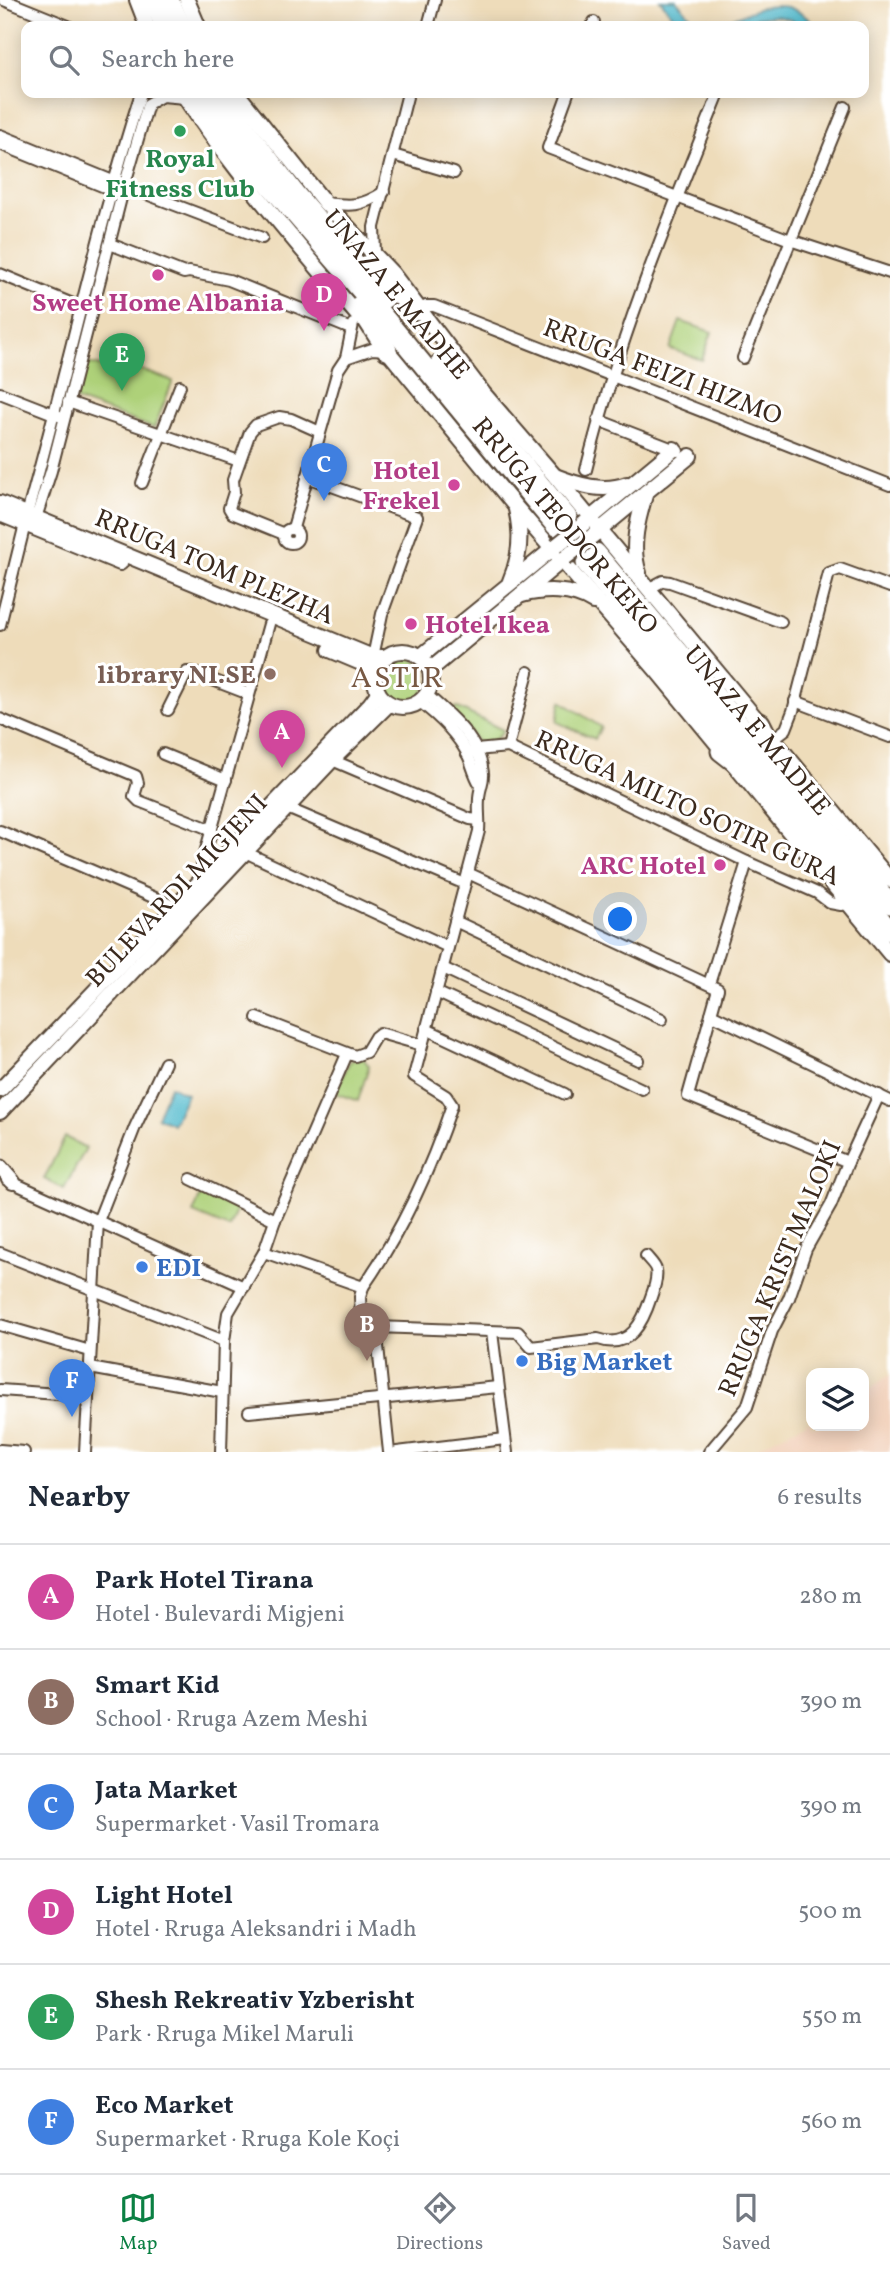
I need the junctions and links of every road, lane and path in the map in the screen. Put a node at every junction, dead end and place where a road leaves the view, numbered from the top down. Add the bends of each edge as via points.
1 (137, 0) edge
2 (153, 0) edge
3 (169, 0) edge
4 (187, 0) edge
5 (435, 0) edge
6 (9, 1) edge
7 (56, 21) edge
8 (145, 21) edge
9 (162, 21) edge
10 (179, 21) edge
11 (196, 21) edge
12 (429, 21) edge
13 (140, 98) edge
14 (158, 98) edge
15 (191, 98) edge
16 (193, 98) edge
17 (221, 98) edge
18 (241, 98) edge
19 (407, 98) edge
20 (566, 98) edge
21 (717, 98) edge
22 (845, 107) dead end
23 (0, 135) edge
24 (0, 144) edge
25 (393, 155) junction
26 (454, 173) dead end
27 (118, 188) junction
28 (384, 192) junction
29 (677, 197) junction
30 (290, 199) junction
31 (325, 203) junction
32 (262, 238) dead end
33 (793, 241) junction
34 (110, 244) junction
35 (375, 253) junction
36 (890, 273) edge
37 (0, 274) edge
38 (80, 307) junction
39 (419, 311) junction
40 (357, 314) junction
41 (351, 329) junction
42 (387, 350) junction
43 (346, 358) junction
44 (743, 358) dead end
45 (611, 376) junction
46 (180, 386) dead end
47 (0, 393) edge
48 (68, 402) junction
49 (60, 416) junction
50 (598, 421) junction
51 (320, 432) junction
52 (161, 434) junction
53 (674, 449) junction
54 (690, 456) joint
55 (239, 461) junction
56 (586, 470) dead end
57 (554, 475) junction
58 (307, 477) junction
59 (635, 481) junction
60 (142, 483) dead end
61 (890, 485) edge
62 (646, 492) junction
63 (0, 503) edge
64 (515, 506) junction
65 (0, 514) edge
66 (30, 521) junction
67 (575, 521) junction
68 (594, 545) junction
69 (554, 548) junction
70 (564, 560) junction
71 (645, 585) junction
72 (890, 587) edge
73 (505, 588) junction
74 (520, 595) junction
75 (603, 609) junction
76 (270, 621) junction
77 (780, 622) dead end
78 (0, 625) edge
79 (379, 657) junction
80 (420, 657) junction
81 (430, 670) junction
82 (528, 671) dead end
83 (374, 678) junction
84 (378, 693) junction
85 (249, 694) junction
86 (423, 699) junction
87 (795, 701) junction
88 (388, 704) junction
89 (168, 710) dead end
90 (0, 719) edge
91 (760, 723) junction
92 (890, 737) edge
93 (773, 739) junction
94 (508, 747) junction
95 (721, 751) junction
96 (472, 752) junction
97 (163, 754) dead end
98 (332, 760) junction
99 (226, 780) junction
100 (784, 790) junction
101 (287, 807) junction
102 (479, 820) junction
103 (212, 830) junction
104 (0, 831) edge
105 (245, 852) junction
106 (747, 862) junction
107 (204, 877) junction
108 (466, 878) junction
109 (890, 880) edge
110 (848, 904) junction
111 (890, 904) edge
112 (176, 907) junction
113 (455, 921) junction
114 (890, 931) edge
115 (448, 947) junction
116 (890, 954) edge
117 (443, 968) junction
118 (714, 986) junction
119 (436, 992) junction
120 (711, 1014) junction
121 (257, 1018) dead end
122 (662, 1019) dead end
123 (426, 1029) junction
124 (422, 1045) junction
125 (347, 1054) junction
126 (638, 1060) dead end
127 (165, 1063) dead end
128 (642, 1089) dead end
129 (0, 1090) edge
130 (565, 1094) dead end
131 (879, 1096) junction
132 (890, 1101) edge
133 (0, 1112) edge
134 (848, 1162) junction
135 (0, 1167) edge
136 (7, 1179) edge
137 (191, 1179) dead end
138 (275, 1220) junction
139 (98, 1221) junction
140 (264, 1252) junction
141 (0, 1253) edge
142 (646, 1256) dead end
143 (244, 1287) junction
144 (363, 1287) junction
145 (94, 1290) junction
146 (0, 1325) edge
147 (376, 1327) junction
148 (492, 1332) junction
149 (224, 1340) junction
150 (90, 1351) junction
151 (89, 1368) junction
152 (498, 1387) junction
153 (0, 1390) edge
154 (222, 1392) junction
155 (88, 1396) junction
156 (384, 1398) junction
157 (249, 1412) dead end
158 (505, 1439) junction
159 (0, 1450) edge
160 (24, 1452) edge
161 (85, 1452) edge
162 (221, 1452) edge
163 (389, 1452) edge
164 (397, 1452) edge
165 (507, 1452) edge
166 (709, 1452) edge

1 - 8 main road
2 - 9 highway
3 - 10 highway
4 - 11 main road
5 - 12 street
6 - 7 street
13 - 27 street
14 - 27 street via 148,104
15 - 40 main road, RRUGA TEODOR KEKO via 209,134
16 - 30 highway, UNAZA E MADHE
17 - 30 highway, UNAZA E MADHE
18 - 31 main road, RRUGA TEODOR KEKO
19 - 25 street
20 - 29 street via 548,148
21 - 29 street
22 - 33 street
23 - 27 street
24 - 27 street
25 - 26 street
25 - 28 street
27 - 32 street
27 - 34 street
27 - 38 street
28 - 31 street via 354,206
28 - 35 street via 374,227
29 - 33 street
29 - 45 street
30 - 39 highway via 309,201
30 - 42 highway via 290,216 377,330
30 - 67 highway, UNAZA E MADHE via 347,253
31 - 35 main road, RRUGA TEODOR KEKO
33 - 36 street
33 - 44 street
34 - 41 street via 184,273 229,280
34 - 48 street
35 - 39 main road, RRUGA TEODOR KEKO
37 - 38 street
38 - 49 street
39 - 45 street, RRUGA FEIZI HIZMO via 434,306
39 - 57 main road, RRUGA TEODOR KEKO
40 - 41 street
40 - 42 main road, RRUGA TEODOR KEKO
41 - 43 street
42 - 43 street via 372,349
42 - 64 main road, RRUGA TEODOR KEKO
43 - 51 street via 338,370
45 - 50 street
45 - 61 street, RRUGA FEIZI HIZMO
46 - 52 street
47 - 49 street
48 - 49 street
48 - 52 street
49 - 66 street
50 - 53 street
50 - 56 street
51 - 55 street via 284,418 264,421 250,432
51 - 58 street
52 - 55 street
52 - 60 street
53 - 54 street
53 - 59 main road
54 - 62 main road
55 - 58 street via 229,509 288,531
57 - 59 main road via 604,488
57 - 67 main road, RRUGA TEODOR KEKO
58 - 79 street via 417,517 382,614
59 - 67 main road
62 - 68 main road
62 - 71 main road via 634,549
63 - 66 main road
64 - 69 main road, RRUGA TEODOR KEKO
64 - 73 main road via 519,550
65 - 66 main road
66 - 76 main road, RRUGA TOM PLEZHA
66 - 78 street
67 - 68 main road, RRUGA TEODOR KEKO
67 - 69 main road, bridge
68 - 70 main road, bridge
68 - 71 main road, RRUGA TEODOR KEKO
68 - 100 highway, UNAZA E MADHE
69 - 70 main road, RRUGA TEODOR KEKO
69 - 73 main road
70 - 74 main road
70 - 75 main road, RRUGA TEODOR KEKO
71 - 77 street via 670,582
71 - 91 main road, RRUGA TEODOR KEKO
72 - 87 street via 840,569 829,573
73 - 80 main road
74 - 75 main road via 564,592 590,599
74 - 81 main road
75 - 95 main road, RRUGA TEODOR KEKO
76 - 79 main road, RRUGA TOM PLEZHA
76 - 83 main road, RRUGA TOM PLEZHA via 368,666
76 - 85 street
79 - 80 main road via 402,651
79 - 83 main road
80 - 81 main road
81 - 86 main road via 430,687
82 - 94 street
83 - 84 main road
84 - 88 main road
84 - 107 main road, BULEVARDI MIGJENI
85 - 89 street via 187,672
85 - 99 street
86 - 88 main road via 402,708
86 - 96 street
87 - 92 street
87 - 93 street via 786,729
88 - 98 main road, BULEVARDI MIGJENI
90 - 103 street via 136,776 134,796 139,801
91 - 93 main road, RRUGA TEODOR KEKO
91 - 100 highway
93 - 109 main road, RRUGA TEODOR KEKO
94 - 96 street, RRUGA MILTO SOTIR GURA
94 - 106 street, RRUGA MILTO SOTIR GURA
95 - 100 highway
95 - 110 main road, RRUGA TEODOR KEKO
96 - 102 street via 483,772
97 - 99 street
98 - 101 main road, BULEVARDI MIGJENI
98 - 102 street
99 - 103 street
100 - 111 highway, UNAZA E MADHE
100 - 114 highway, UNAZA E MADHE
101 - 105 main road, BULEVARDI MIGJENI
101 - 108 street
102 - 108 street
103 - 107 street via 202,864
104 - 112 street
105 - 115 street
105 - 133 main road, BULEVARDI MIGJENI
106 - 110 street, RRUGA MILTO SOTIR GURA via 830,902
106 - 118 street
107 - 112 main road, BULEVARDI MIGJENI
108 - 113 street
108 - 118 street
110 - 116 main road, RRUGA TEODOR KEKO
112 - 129 main road, BULEVARDI MIGJENI
113 - 115 street
113 - 122 street
115 - 117 street
117 - 119 street
117 - 126 street
118 - 120 street
119 - 123 street
119 - 128 street
120 - 131 street
120 - 134 street via 688,1096
121 - 125 street
123 - 124 street
123 - 130 street
124 - 125 street via 380,1033 366,1052
124 - 144 street via 414,1076 446,1096 452,1105 422,1186
125 - 138 street
127 - 139 street
131 - 132 street
131 - 134 street, RRUGA KRIST MALOKI
134 - 166 street, RRUGA KRIST MALOKI via 772,1331 747,1407
135 - 136 main road
136 - 139 street
137 - 138 street
138 - 140 street
139 - 143 street
139 - 145 street
140 - 143 street
140 - 144 street
141 - 145 street
142 - 148 street via 656,1269 656,1284 643,1321 632,1335 608,1343 598,1339 531,1347 518,1332
143 - 149 street via 228,1313
144 - 147 street via 361,1316
145 - 149 street
145 - 150 street
146 - 150 street
147 - 148 street
147 - 156 street
148 - 152 street
149 - 154 street
150 - 151 street
151 - 154 street
151 - 155 street
152 - 156 street
152 - 158 street
153 - 155 street
154 - 162 street
155 - 161 street
156 - 157 street
156 - 163 street
158 - 164 street
158 - 165 street
159 - 160 street

